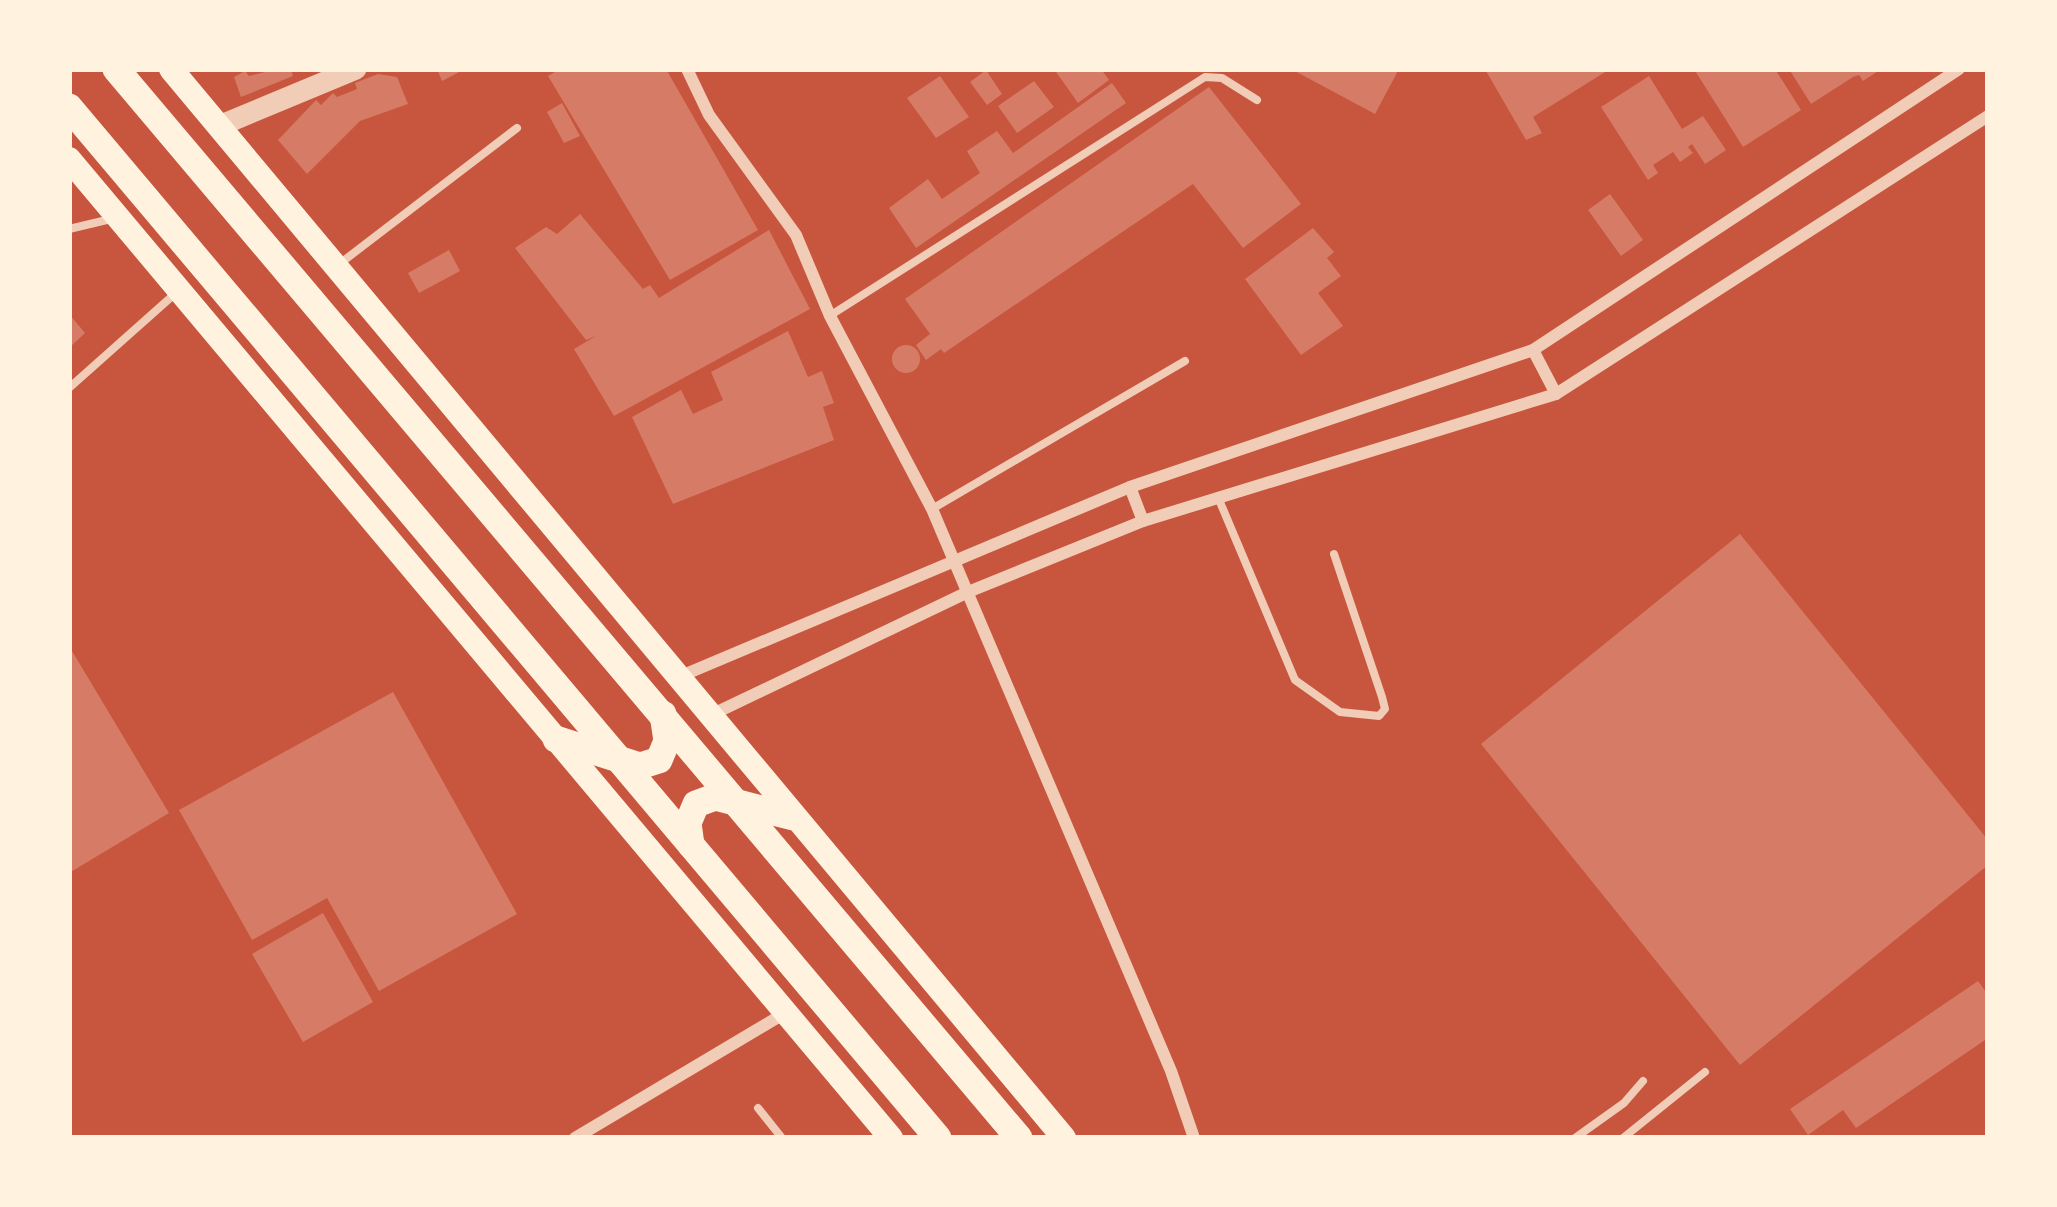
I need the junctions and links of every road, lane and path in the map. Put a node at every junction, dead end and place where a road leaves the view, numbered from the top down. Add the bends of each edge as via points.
1 (116, 69) edge
2 (171, 69) edge
3 (356, 69) edge
4 (687, 69) edge
5 (1959, 69) edge
6 (1257, 100) dead end
7 (76, 114) edge
8 (1988, 116) edge
9 (219, 126) junction
10 (517, 128) dead end
11 (69, 159) edge
12 (119, 218) junction
13 (69, 229) edge
14 (337, 266) junction
15 (179, 290) junction
16 (830, 316) junction
17 (1534, 350) junction
18 (1185, 362) dead end
19 (69, 388) edge
20 (1556, 394) junction
21 (1130, 487) junction
22 (1220, 502) junction
23 (932, 508) junction
24 (1144, 521) junction
25 (1334, 554) dead end
26 (954, 560) junction
27 (968, 592) junction
28 (681, 676) junction
29 (663, 714) junction
30 (712, 714) junction
31 (556, 739) junction
32 (619, 760) junction
33 (738, 801) junction
34 (794, 817) junction
35 (691, 845) junction
36 (786, 1013) junction
37 (1705, 1072) dead end
38 (1643, 1081) dead end
39 (758, 1108) dead end
40 (1019, 1136) edge
41 (575, 1138) edge
42 (782, 1138) edge
43 (891, 1138) edge
44 (938, 1138) edge
45 (1064, 1138) edge
46 (1194, 1138) edge
47 (1575, 1138) edge
48 (1622, 1138) edge

1 - 29 highway
2 - 9 main road
3 - 9 street
4 - 16 street via 709,115 796,235
5 - 17 street
6 - 16 lane via 1205,77
7 - 32 highway
8 - 20 street
9 - 14 main road
10 - 14 lane
11 - 12 main road
12 - 13 lane
12 - 15 main road
14 - 28 main road
15 - 19 lane
15 - 31 main road
16 - 23 street
17 - 20 street
17 - 21 street
18 - 23 lane
20 - 22 street
21 - 24 street
21 - 26 street
22 - 24 street
22 - 25 lane via 1295,680 1340,712 1379,716 1382,697
23 - 26 street
24 - 27 street
26 - 27 street
26 - 28 street
27 - 30 street
27 - 46 street
28 - 30 main road
29 - 32 highway via 667,741 659,760
29 - 33 highway
30 - 34 main road
31 - 32 highway
31 - 36 main road
32 - 35 highway
33 - 34 highway
33 - 35 highway via 696,804
33 - 40 highway
34 - 45 main road
35 - 44 highway
36 - 41 street
36 - 43 main road
37 - 48 lane
38 - 47 lane
39 - 42 lane

